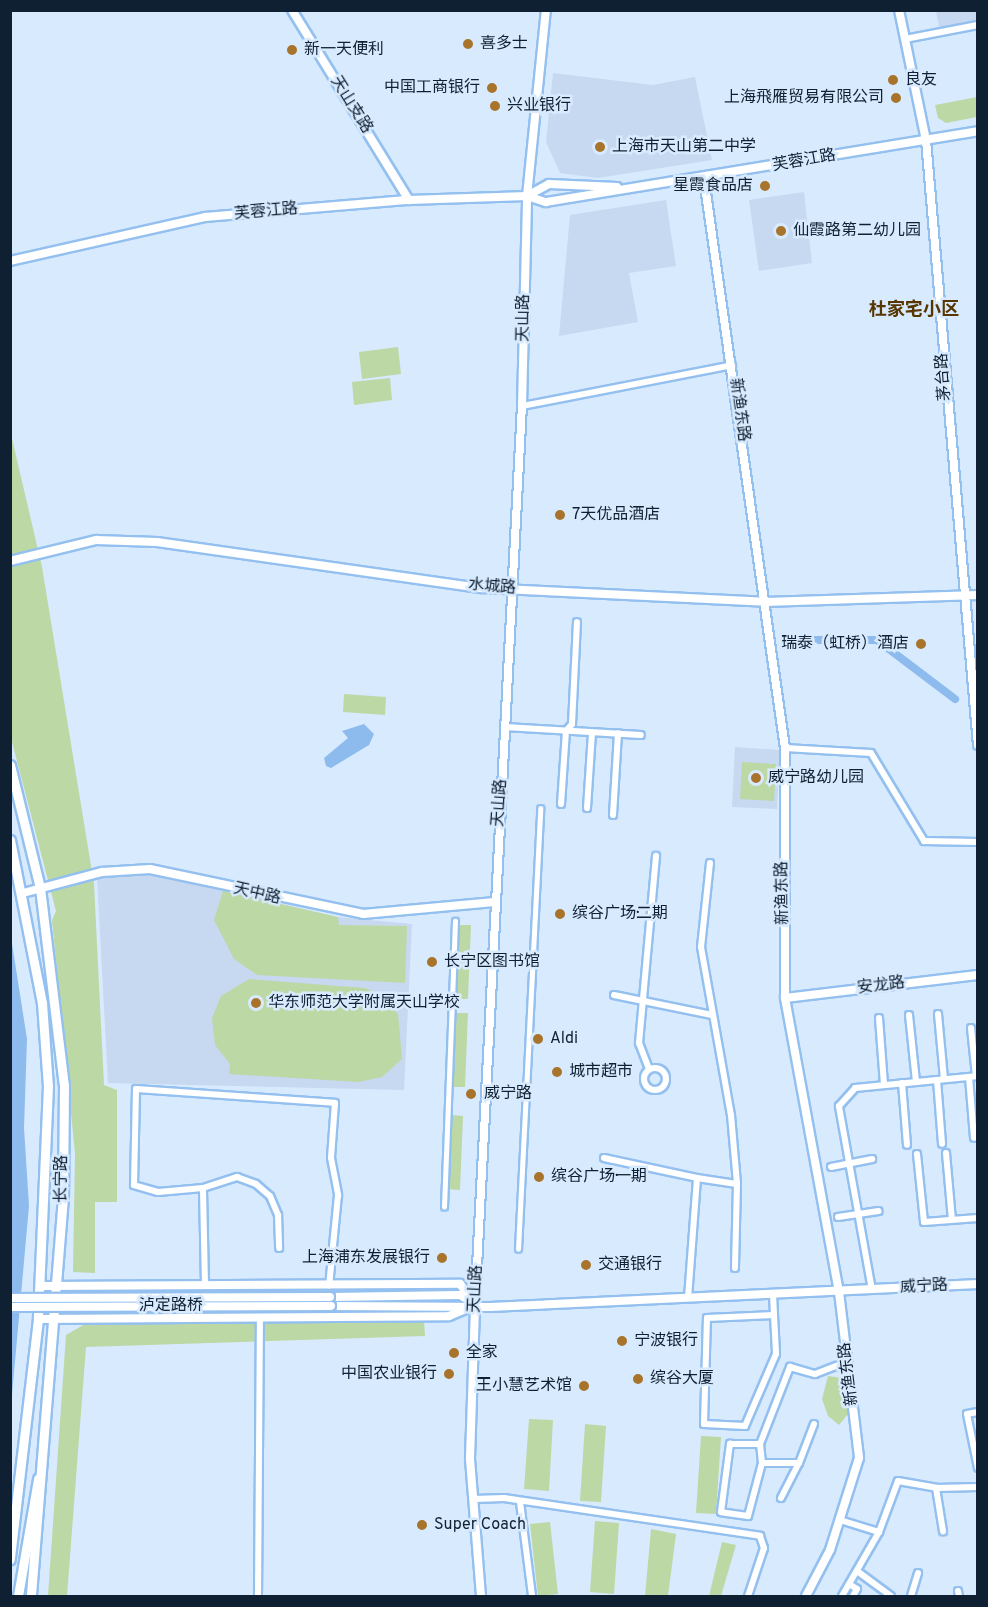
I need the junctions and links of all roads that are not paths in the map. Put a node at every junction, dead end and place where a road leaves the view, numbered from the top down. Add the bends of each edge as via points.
1 (292, 10) edge
2 (546, 10) edge
3 (899, 10) edge
4 (978, 26) edge
5 (905, 39) junction
6 (978, 131) edge
7 (926, 140) junction
8 (705, 179) junction
9 (631, 188) junction
10 (527, 196) junction
11 (409, 200) junction
12 (10, 261) edge
13 (732, 365) junction
14 (522, 406) junction
15 (10, 561) edge
16 (512, 588) junction
17 (978, 595) edge
18 (962, 597) junction
19 (765, 602) junction
20 (577, 622) dead end
21 (505, 727) junction
22 (566, 731) junction
23 (591, 732) junction
24 (618, 734) junction
25 (641, 735) dead end
26 (978, 745) edge
27 (785, 748) junction
28 (10, 765) edge
29 (561, 804) dead end
30 (587, 808) dead end
31 (540, 809) dead end
32 (613, 815) dead end
33 (10, 840) edge
34 (978, 842) edge
35 (657, 856) dead end
36 (710, 863) dead end
37 (40, 888) junction
38 (23, 893) junction
39 (494, 902) junction
40 (455, 921) dead end
41 (978, 975) edge
42 (614, 995) dead end
43 (785, 998) junction
44 (644, 1001) junction
45 (938, 1014) dead end
46 (712, 1015) junction
47 (909, 1015) dead end
48 (879, 1018) dead end
49 (970, 1028) dead end
50 (649, 1069) dead end
51 (974, 1076) edge
52 (940, 1080) junction
53 (916, 1082) junction
54 (902, 1083) junction
55 (884, 1085) junction
56 (974, 1138) dead end
57 (942, 1144) dead end
58 (907, 1145) dead end
59 (946, 1153) dead end
60 (917, 1154) dead end
61 (604, 1158) dead end
62 (872, 1159) dead end
63 (849, 1164) junction
64 (831, 1167) dead end
65 (698, 1178) junction
66 (736, 1184) junction
67 (203, 1188) junction
68 (444, 1207) dead end
69 (879, 1211) dead end
70 (859, 1214) junction
71 (838, 1217) dead end
72 (978, 1218) edge
73 (952, 1220) junction
74 (279, 1248) dead end
75 (518, 1249) dead end
76 (735, 1268) dead end
77 (978, 1284) edge
78 (205, 1285) junction
79 (40, 1286) junction
80 (57, 1286) junction
81 (329, 1286) junction
82 (872, 1290) junction
83 (839, 1292) junction
84 (773, 1295) junction
85 (10, 1298) edge
86 (688, 1298) junction
87 (330, 1301) junction
88 (475, 1305) junction
89 (10, 1307) edge
90 (774, 1315) junction
91 (260, 1317) junction
92 (38, 1319) junction
93 (54, 1319) junction
94 (847, 1362) junction
95 (978, 1412) edge
96 (814, 1424) dead end
97 (760, 1444) junction
98 (762, 1462) junction
99 (799, 1463) junction
100 (978, 1468) edge
101 (38, 1479) junction
102 (978, 1487) edge
103 (936, 1488) junction
104 (781, 1498) dead end
105 (474, 1499) junction
106 (520, 1502) junction
107 (840, 1520) junction
108 (943, 1531) dead end
109 (879, 1532) junction
110 (10, 1559) edge
111 (857, 1571) junction
112 (918, 1573) dead end
113 (849, 1584) junction
114 (18, 1596) edge
115 (32, 1596) edge
116 (258, 1596) edge
117 (481, 1596) edge
118 (532, 1596) edge
119 (748, 1596) edge
120 (806, 1596) edge
121 (842, 1596) edge
122 (853, 1596) edge
123 (891, 1596) edge
124 (911, 1596) edge

1 - 11 street, 天山支路
2 - 10 main road, 天山路
3 - 5 street, 茅台路
4 - 5 street
5 - 7 street, 茅台路
6 - 7 street, 芙蓉江路
7 - 8 street, 芙蓉江路
7 - 18 street, 茅台路
8 - 9 street, 芙蓉江路
8 - 13 street, 新渔东路
9 - 10 street, 芙蓉江路 via 546,202
9 - 10 street, 芙蓉江路 via 549,183
10 - 11 street, 芙蓉江路
10 - 14 main road, 天山路
11 - 12 street, 芙蓉江路 via 206,218
13 - 14 street
13 - 19 street, 新渔东路
14 - 16 main road, 天山路
15 - 16 street, 水城路 via 96,540 157,542
16 - 19 street, 水城路
16 - 21 main road, 天山路
17 - 18 street, 水城路
18 - 19 street, 水城路
18 - 26 street, 茅台路
19 - 27 street, 新渔东路
20 - 22 street via 573,724
21 - 22 street
21 - 39 main road, 天山路
22 - 23 street
22 - 29 street
23 - 24 street
23 - 30 street
24 - 25 street
24 - 32 street
27 - 34 street via 871,753 924,841
27 - 43 street, 新渔东路
28 - 37 main road, 长宁路
31 - 75 street
33 - 38 main road, 长宁路
35 - 44 street
36 - 46 street via 702,947
37 - 38 street, 天中路
37 - 39 street, 天中路 via 102,872 150,869 363,914
37 - 80 main road, 长宁路 via 58,1002 64,1085
38 - 79 main road, 长宁路 via 42,1004 48,1086
39 - 88 main road, 天山路
40 - 68 street
41 - 43 street, 安龙路
42 - 44 street
43 - 83 street, 新渔东路
44 - 46 street
44 - 50 street via 639,1043
45 - 52 street
46 - 66 street via 731,1115
47 - 53 street
48 - 55 street
49 - 51 street
51 - 52 street
51 - 56 street
52 - 53 street
52 - 57 street
53 - 54 street
54 - 55 street
54 - 58 street
55 - 63 street via 855,1088 839,1106
59 - 73 street
60 - 73 street via 924,1222
61 - 65 street
62 - 63 street
63 - 64 street
63 - 70 street
65 - 66 street
65 - 86 street
66 - 76 street
67 - 74 street via 237,1177 256,1184 270,1196 278,1215
67 - 78 street
67 - 81 street via 158,1192 134,1185 136,1089 335,1103 331,1158 338,1195
69 - 70 street
70 - 71 street
70 - 82 street
72 - 73 street
77 - 82 main road, 威宁路
78 - 80 main road
78 - 81 main road
79 - 80 main road
79 - 92 main road, 长宁路
80 - 93 main road, 长宁路
81 - 88 main road via 460,1284
82 - 83 main road, 威宁路
83 - 84 main road, 威宁路
83 - 94 street, 新渔东路
84 - 86 main road, 威宁路
84 - 90 street
85 - 87 main road, 泸定路桥, bridge
86 - 88 main road, 威宁路
87 - 88 main road, 威宁路 via 460,1295
87 - 89 main road, 泸定路桥, bridge
88 - 91 main road, 威宁路 via 449,1316
88 - 105 main road, 天山路
90 - 90 street via 776,1354 746,1426 704,1424 706,1318
91 - 93 main road, 威宁路
91 - 116 street
92 - 93 main road, 威宁路
92 - 110 main road, 长宁路
93 - 101 main road, 长宁路
94 - 97 street via 815,1374 790,1367
94 - 107 street, 新渔东路 via 859,1458
95 - 100 street via 967,1414
96 - 99 street
97 - 98 street
97 - 98 street via 730,1444 721,1512 748,1516
98 - 99 street
99 - 104 street
101 - 114 main road
101 - 115 main road, 长宁路
102 - 103 street
103 - 108 street
103 - 109 street via 898,1481
105 - 106 street
105 - 117 main road, 天山路
106 - 118 street
106 - 119 street via 760,1536 764,1548
107 - 109 street
107 - 120 street, 新渔东路
109 - 111 street
111 - 113 street
111 - 123 street
112 - 124 street
113 - 121 street
113 - 122 street via 857,1589

